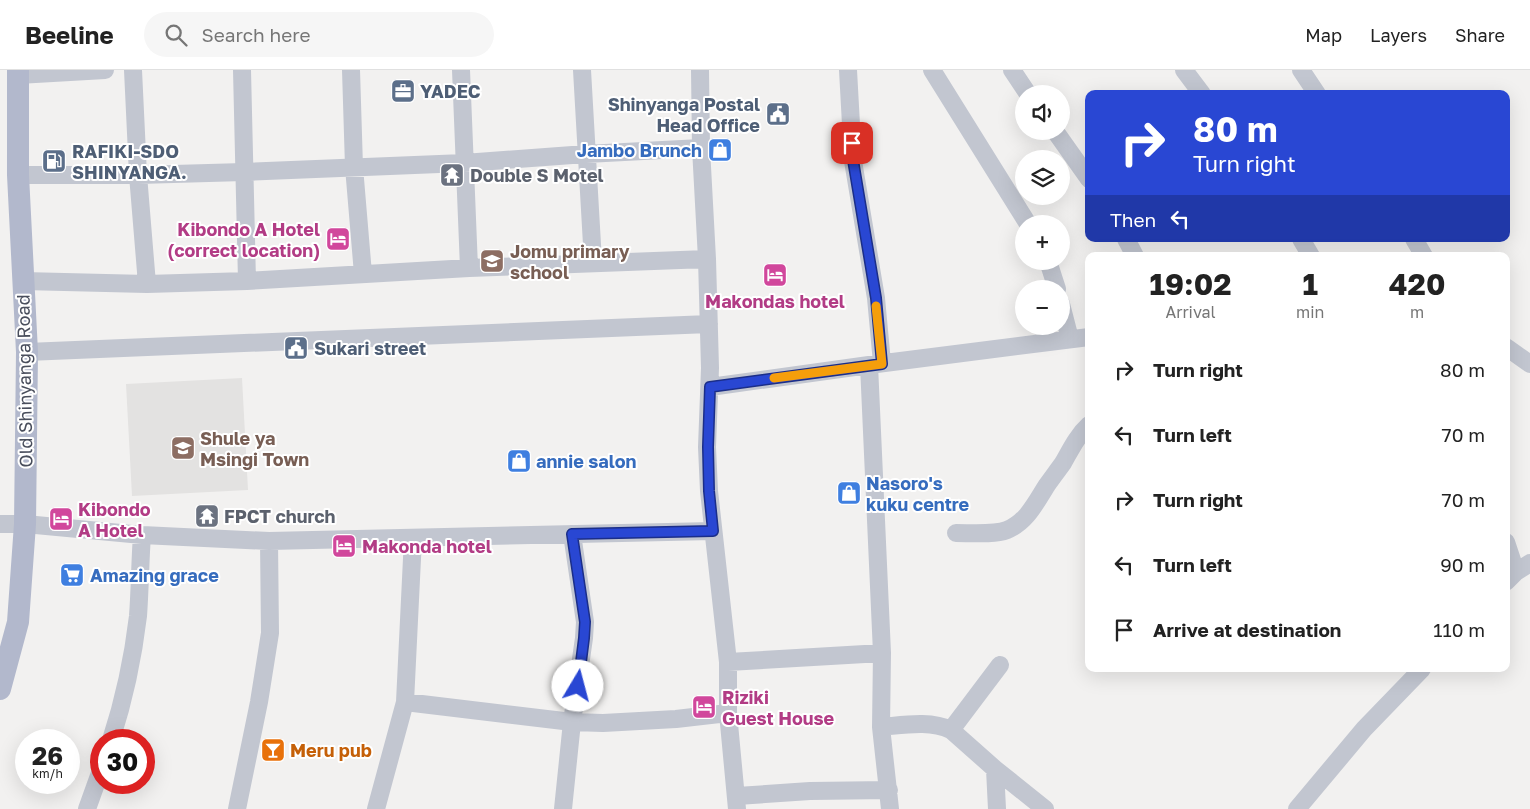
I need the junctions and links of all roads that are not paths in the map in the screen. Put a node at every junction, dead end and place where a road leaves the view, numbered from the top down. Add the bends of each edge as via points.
1 (105, 70) edge
2 (133, 70) edge
3 (242, 70) edge
4 (351, 70) edge
5 (461, 70) edge
6 (582, 70) edge
7 (700, 70) edge
8 (848, 70) edge
9 (932, 70) edge
10 (1012, 70) edge
11 (1184, 70) edge
12 (1301, 70) edge
13 (18, 73) edge
14 (1022, 85) edge
15 (1199, 90) edge
16 (1314, 90) edge
17 (1061, 140) edge
18 (701, 148) junction
19 (586, 154) junction
20 (464, 163) junction
21 (354, 167) junction
22 (244, 172) junction
23 (1085, 173) edge
24 (18, 175) junction
25 (138, 175) junction
26 (1022, 215) edge
27 (708, 258) junction
28 (593, 262) junction
29 (469, 268) junction
30 (363, 274) junction
31 (23, 281) junction
32 (248, 281) junction
33 (147, 284) junction
34 (708, 324) junction
35 (1069, 335) edge
36 (1085, 337) edge
37 (1070, 339) junction
38 (1510, 350) edge
39 (27, 352) junction
40 (876, 364) junction
41 (1530, 364) edge
42 (710, 387) junction
43 (1085, 427) edge
44 (0, 524) edge
45 (25, 524) junction
46 (713, 531) junction
47 (956, 533) dead end
48 (572, 534) junction
49 (142, 535) junction
50 (413, 538) junction
51 (270, 541) junction
52 (1510, 553) edge
53 (1517, 572) edge
54 (882, 653) junction
55 (728, 662) junction
56 (1000, 665) dead end
57 (1419, 672) edge
58 (0, 689) edge
59 (405, 702) junction
60 (728, 713) junction
61 (572, 722) junction
62 (881, 727) junction
63 (115, 729) edge
64 (951, 730) junction
65 (995, 768) junction
66 (889, 790) junction
67 (92, 794) edge
68 (737, 802) edge
69 (1305, 806) edge
70 (87, 809) edge
71 (237, 809) edge
72 (376, 809) edge
73 (563, 809) edge
74 (890, 809) edge
75 (997, 809) edge
76 (1045, 809) edge

1 - 13 street
2 - 25 street
3 - 22 street
4 - 21 street
5 - 20 street
6 - 19 street
7 - 18 street
8 - 40 street via 853,160 876,298
9 - 26 street
10 - 14 street
11 - 15 street
12 - 16 street
13 - 24 main road, Old Shinyanga Road
17 - 23 street
18 - 19 street
18 - 27 street
19 - 20 street
19 - 28 street
20 - 21 street
20 - 29 street
21 - 22 street
21 - 30 street
22 - 25 street
22 - 32 street
24 - 25 street
24 - 31 main road, Old Shinyanga Road
25 - 33 street
27 - 28 street
27 - 34 street
28 - 29 street
29 - 30 street
30 - 32 street
31 - 33 street
31 - 39 main road, Old Shinyanga Road
32 - 33 street
34 - 39 street
34 - 42 street
35 - 37 street
36 - 37 street
37 - 40 street
38 - 41 street
39 - 45 main road, Old Shinyanga Road
40 - 42 street
40 - 54 street
42 - 46 street via 708,447
43 - 47 street via 1028,514 1015,526 1005,531
44 - 45 street
45 - 49 street
45 - 58 main road, Old Shinyanga Road via 18,622
46 - 48 street
46 - 55 street
48 - 50 street
48 - 61 street via 585,622
49 - 51 street
49 - 63 street via 138,615 131,662
50 - 51 street
50 - 59 street
51 - 71 street via 270,632
52 - 53 street
54 - 55 street
54 - 62 street
55 - 60 street
56 - 64 street
57 - 69 street via 1364,729
59 - 61 street
59 - 72 street
60 - 61 street via 654,721
60 - 68 street
61 - 73 street
62 - 64 street via 927,724
62 - 66 street
64 - 65 street
65 - 75 street
65 - 76 street
66 - 68 street via 810,791
66 - 74 street
67 - 70 street

